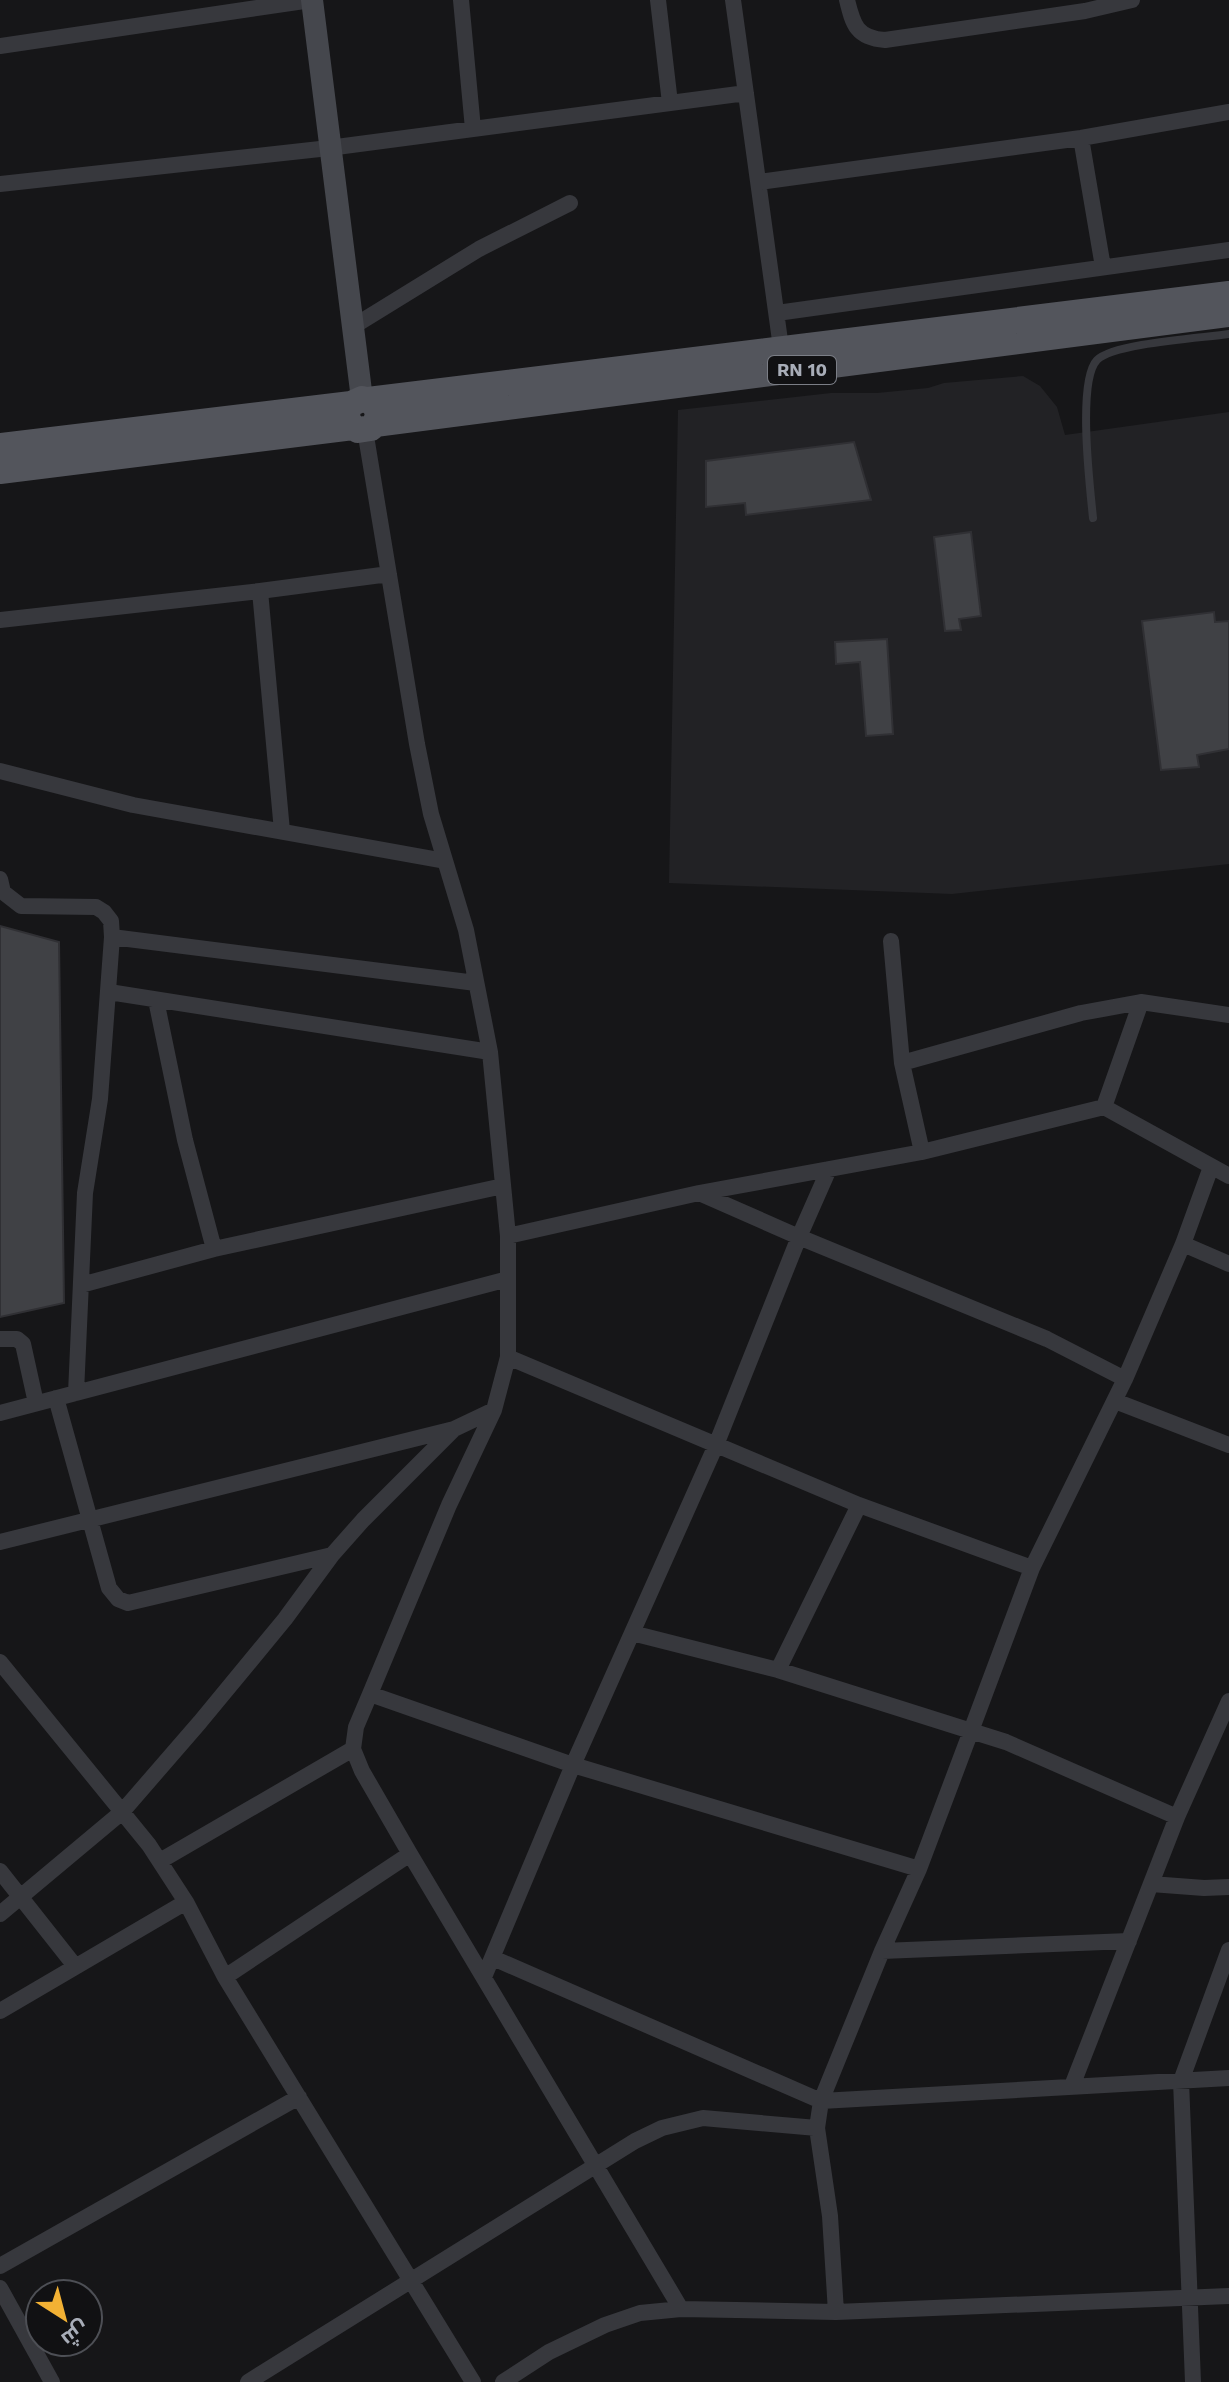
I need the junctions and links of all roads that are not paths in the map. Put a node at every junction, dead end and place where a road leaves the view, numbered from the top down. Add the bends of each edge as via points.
1 (311, 0) edge
2 (461, 0) edge
3 (658, 0) edge
4 (733, 0) edge
5 (847, 0) edge
6 (1132, 0) edge
7 (0, 46) edge
8 (746, 93) junction
9 (670, 103) junction
10 (1229, 112) edge
11 (473, 129) junction
12 (1081, 138) junction
13 (329, 148) junction
14 (759, 182) junction
15 (0, 184) edge
16 (570, 203) dead end
17 (1229, 250) edge
18 (1103, 267) junction
19 (1229, 294) edge
20 (777, 313) junction
21 (1229, 314) edge
22 (354, 326) junction
23 (1229, 334) edge
24 (782, 361) junction
25 (362, 414) junction
26 (0, 446) edge
27 (0, 471) edge
28 (1093, 518) dead end
29 (389, 574) junction
30 (260, 591) junction
31 (0, 620) edge
32 (0, 771) edge
33 (282, 831) junction
34 (445, 861) junction
35 (0, 879) edge
36 (112, 937) junction
37 (891, 941) dead end
38 (476, 983) junction
39 (109, 992) junction
40 (156, 1000) junction
41 (1141, 1002) junction
42 (1229, 1015) edge
43 (490, 1052) junction
44 (902, 1063) junction
45 (1104, 1107) junction
46 (922, 1152) junction
47 (1211, 1167) junction
48 (829, 1169) junction
49 (1229, 1176) edge
50 (503, 1186) junction
51 (699, 1193) junction
52 (508, 1236) junction
53 (799, 1237) junction
54 (1183, 1244) junction
55 (214, 1249) junction
56 (1229, 1264) edge
57 (508, 1279) junction
58 (81, 1285) junction
59 (0, 1339) edge
60 (508, 1357) junction
61 (1125, 1379) junction
62 (76, 1393) junction
63 (56, 1398) junction
64 (1115, 1401) junction
65 (36, 1403) junction
66 (494, 1410) junction
67 (0, 1413) edge
68 (454, 1429) junction
69 (716, 1445) junction
70 (1229, 1445) edge
71 (859, 1505) junction
72 (89, 1520) junction
73 (0, 1542) edge
74 (332, 1555) junction
75 (1032, 1568) junction
76 (632, 1633) junction
77 (0, 1662) edge
78 (778, 1670) junction
79 (370, 1694) junction
80 (1229, 1701) edge
81 (971, 1731) junction
82 (353, 1749) junction
83 (573, 1765) junction
84 (122, 1812) junction
85 (1177, 1817) junction
86 (410, 1854) junction
87 (160, 1861) junction
88 (919, 1869) junction
89 (0, 1871) edge
90 (1151, 1884) junction
91 (1229, 1887) edge
92 (21, 1897) junction
93 (186, 1902) junction
94 (0, 1914) edge
95 (1129, 1941) junction
96 (1229, 1950) edge
97 (882, 1951) junction
98 (493, 1958) junction
99 (75, 1966) junction
100 (225, 1977) junction
101 (484, 1977) junction
102 (0, 2011) edge
103 (1229, 2078) edge
104 (1181, 2081) junction
105 (1072, 2086) junction
106 (299, 2097) junction
107 (821, 2101) junction
108 (817, 2128) junction
109 (596, 2166) junction
110 (0, 2266) edge
111 (412, 2280) junction
112 (0, 2288) edge
113 (1229, 2296) edge
114 (1190, 2298) junction
115 (681, 2309) junction
116 (836, 2312) junction
117 (52, 2382) edge
118 (248, 2382) edge
119 (473, 2382) edge
120 (503, 2382) edge
121 (1193, 2382) edge

1 - 7 street
1 - 13 main road
2 - 11 street
3 - 9 street
4 - 8 street
5 - 6 street via 857,30 885,40
8 - 9 street
8 - 14 street
9 - 11 street
10 - 12 street
11 - 13 street
12 - 14 street
12 - 18 street
13 - 15 street
13 - 22 main road
14 - 20 street
16 - 22 street via 479,249
17 - 18 street
18 - 20 street
19 - 24 main road, RN 10
20 - 24 street
21 - 24 main road, RN 10
22 - 25 main road
23 - 28 lane via 1135,346 1098,359 1091,369 1086,422
24 - 25 main road, RN 10
25 - 26 main road, RN 10
25 - 27 main road, RN 10
25 - 29 street
29 - 30 street
29 - 34 street via 417,744
30 - 31 street
30 - 33 street
32 - 33 street via 133,805
33 - 34 street
34 - 38 street
35 - 36 street via 3,892 21,906 96,907 111,921
36 - 38 street
36 - 39 street
37 - 44 street
38 - 43 street
39 - 40 street
39 - 58 street via 85,1193
40 - 43 street
40 - 55 street
41 - 42 street
41 - 44 street via 1081,1013
41 - 45 street
43 - 50 street
44 - 46 street
45 - 46 street
45 - 47 street
46 - 48 street
47 - 49 street
47 - 54 street
48 - 51 street
48 - 53 street
50 - 52 street
50 - 55 street
51 - 52 street
51 - 53 street
52 - 57 street
53 - 61 street via 1047,1339
53 - 69 street
54 - 56 street
54 - 61 street
55 - 58 street
57 - 60 street
57 - 62 street
58 - 62 street
59 - 65 street via 23,1344
60 - 66 street
60 - 69 street
61 - 64 street
62 - 63 street
63 - 65 street
63 - 72 street
64 - 70 street
64 - 75 street
65 - 67 street
66 - 68 street
66 - 79 street
68 - 72 street
68 - 74 street
69 - 71 street
69 - 76 street
71 - 75 street
71 - 78 street
72 - 73 street
72 - 74 street via 109,1588 128,1603
74 - 84 street via 285,1619
75 - 81 street
76 - 78 street
76 - 83 street
77 - 84 street
78 - 81 street
79 - 82 street
79 - 83 street
80 - 85 street
81 - 85 street
81 - 88 street
82 - 86 street
82 - 87 street
83 - 88 street
83 - 98 street
84 - 87 street
84 - 92 street
85 - 90 street
86 - 100 street
86 - 101 street
87 - 93 street
88 - 97 street
89 - 92 street
90 - 91 street
90 - 95 street
92 - 94 street
92 - 99 street
93 - 99 street
93 - 100 street
95 - 97 street
95 - 105 street
96 - 104 street
97 - 107 street
98 - 101 street
98 - 107 street
99 - 102 street
100 - 106 street
101 - 109 street
103 - 104 street
104 - 105 street
104 - 114 street
105 - 107 street
106 - 110 street
106 - 111 street
107 - 108 street
108 - 109 street via 703,2118 662,2128
108 - 116 street
109 - 111 street
109 - 115 street
111 - 118 street
111 - 119 street
112 - 117 street
113 - 114 street
114 - 116 street
114 - 121 street
115 - 116 street
115 - 120 street via 640,2313 605,2325

